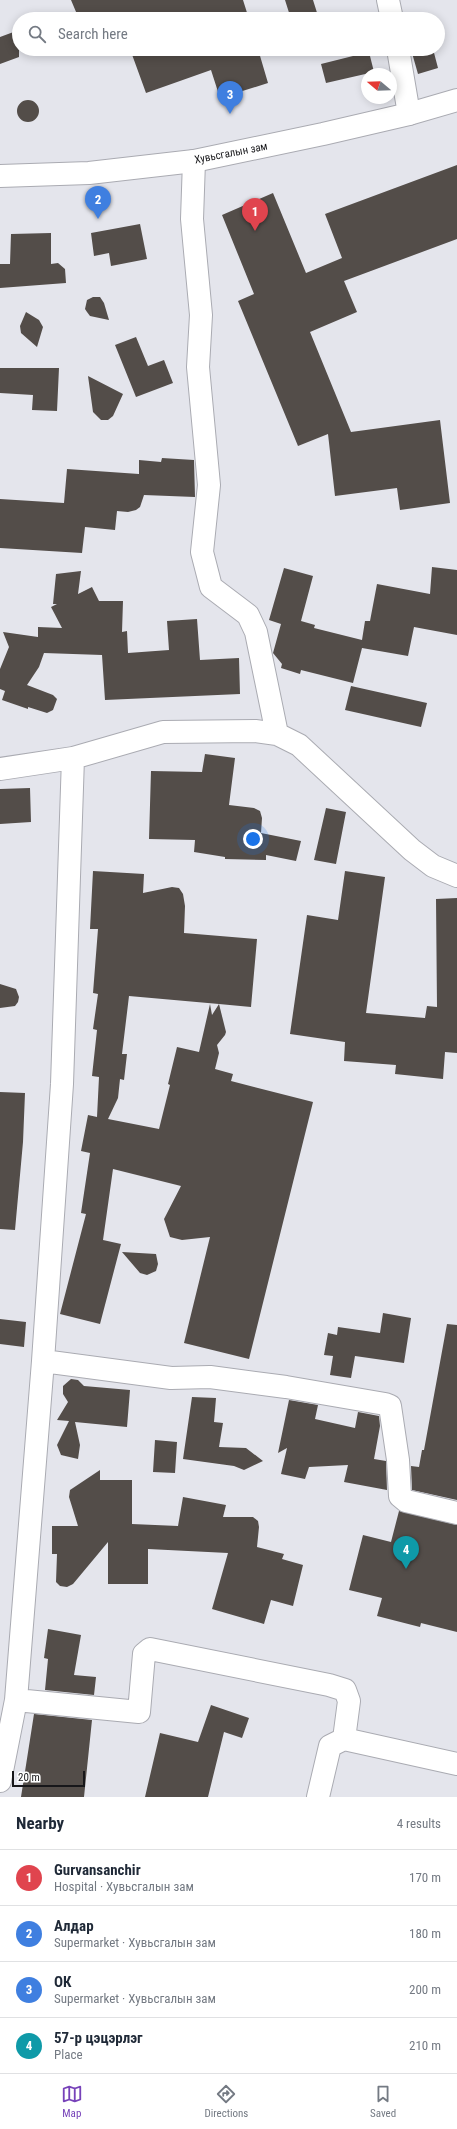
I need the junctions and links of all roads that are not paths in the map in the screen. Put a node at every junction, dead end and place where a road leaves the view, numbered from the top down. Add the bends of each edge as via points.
1 (388, 0) edge
2 (391, 12) edge
3 (399, 56) edge
4 (457, 100) edge
5 (409, 114) junction
6 (194, 161) junction
7 (0, 176) edge
8 (277, 734) junction
9 (73, 758) junction
10 (0, 769) edge
11 (457, 876) edge
12 (43, 1361) junction
13 (457, 1513) edge
14 (16, 1700) junction
15 (344, 1739) junction
16 (457, 1764) edge
17 (0, 1782) edge
18 (318, 1797) edge

1 - 2 street
3 - 5 street
4 - 5 street, Хувьсгалын зам
5 - 6 street, Хувьсгалын зам
6 - 7 street, Хувьсгалын зам via 89,172
6 - 8 street via 192,219 201,315 198,367 209,485 202,552 211,587 248,615 256,632
8 - 9 street via 255,731 163,732
8 - 11 street via 299,745 412,850 433,866
9 - 10 street
9 - 12 street via 62,1084
12 - 13 street via 171,1378 210,1377 385,1404 390,1406 394,1426 401,1482 400,1496 406,1501
12 - 14 street
14 - 15 street via 139,1712 144,1654 150,1649 344,1690 349,1701
14 - 17 street
15 - 16 street
15 - 18 street via 330,1746

